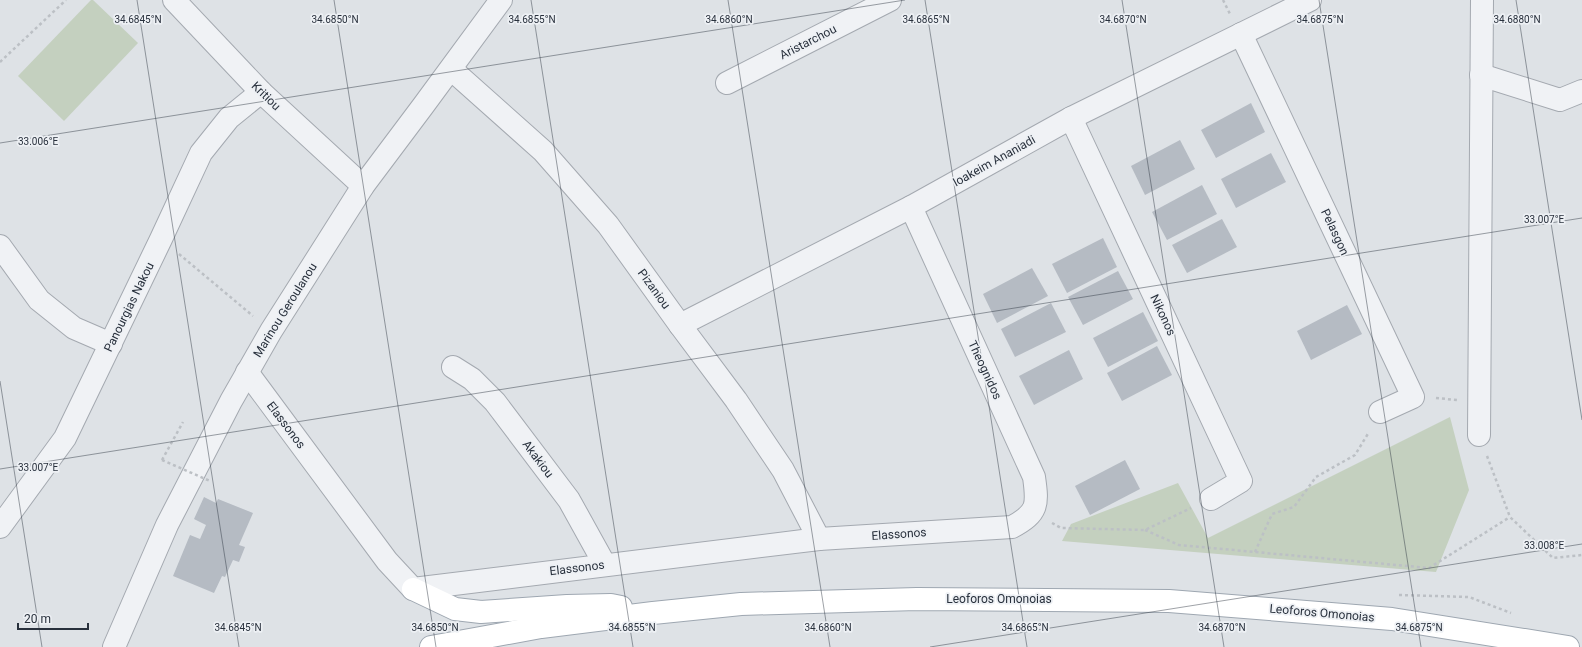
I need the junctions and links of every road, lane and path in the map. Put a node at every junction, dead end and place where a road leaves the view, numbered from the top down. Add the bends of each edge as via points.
1 (66, 0) edge
2 (174, 0) edge
3 (501, 0) edge
4 (890, 0) edge
5 (1310, 0) edge
6 (1482, 0) edge
7 (1241, 34) junction
8 (0, 62) edge
9 (451, 69) junction
10 (1481, 75) junction
11 (727, 83) dead end
12 (1582, 91) edge
13 (261, 92) junction
14 (1070, 118) junction
15 (363, 186) junction
16 (910, 207) junction
17 (162, 239) junction
18 (0, 246) edge
19 (680, 325) junction
20 (270, 331) junction
21 (111, 344) junction
22 (453, 367) dead end
23 (247, 372) junction
24 (1413, 397) junction
25 (1479, 401) junction
26 (1380, 412) joint
27 (183, 422) dead end
28 (1479, 435) joint
29 (210, 481) dead end
30 (1211, 499) joint
31 (1034, 510) junction
32 (1510, 517) junction
33 (0, 527) edge
34 (1145, 530) junction
35 (819, 539) junction
36 (1256, 552) junction
37 (1582, 555) edge
38 (605, 565) junction
39 (413, 588) junction
40 (653, 613) junction
41 (114, 647) edge
42 (431, 647) edge
43 (1568, 647) edge

1 - 8 path
2 - 13 street, Kritiou
3 - 9 street, Marinou Geroulanou
4 - 11 street, Aristarchou
5 - 7 street, Ioakeim Ananiadi
6 - 10 street
7 - 14 street, Ioakeim Ananiadi
7 - 24 street, Pelasgon
9 - 15 street, Marinou Geroulanou
9 - 19 street, Pizaniou via 543,151 608,225
10 - 12 street via 1560,100
10 - 25 street
13 - 15 street, Kritiou
13 - 17 street, Panourgias Nakou via 229,118 201,153
14 - 16 street, Ioakeim Ananiadi
14 - 30 street, Nikonos via 1241,481
15 - 20 street, Marinou Geroulanou
16 - 19 street, Ioakeim Ananiadi
16 - 31 street, Theognidos via 1034,477 1037,495
17 - 20 path
17 - 21 street, Panourgias Nakou
18 - 21 street via 39,300 74,328
19 - 35 street, Pizaniou via 736,400 783,470
20 - 23 street, Marinou Geroulanou
21 - 33 street, Panourgias Nakou via 65,438
22 - 38 street, Akakiou via 472,378 495,402 569,500
23 - 39 street, Elassonos via 379,550
23 - 41 street, Marinou Geroulanou via 163,533
24 - 25 path
24 - 26 street
25 - 28 street
26 - 36 path via 1356,455 1316,477 1294,507 1272,514
27 - 29 path, bridge via 162,460
28 - 32 path
30 - 34 path
31 - 34 path via 1061,528
31 - 35 street, Elassonos via 1025,520 1012,527
32 - 36 path via 1429,568
32 - 37 path via 1554,558
34 - 36 path via 1179,545
35 - 38 street, Elassonos
38 - 39 street, Elassonos
39 - 40 main road via 455,609 481,612 611,605
40 - 42 main road, Leoforos Omonoias via 540,627
40 - 43 main road, Leoforos Omonoias via 741,604 917,599 1169,601 1392,619

